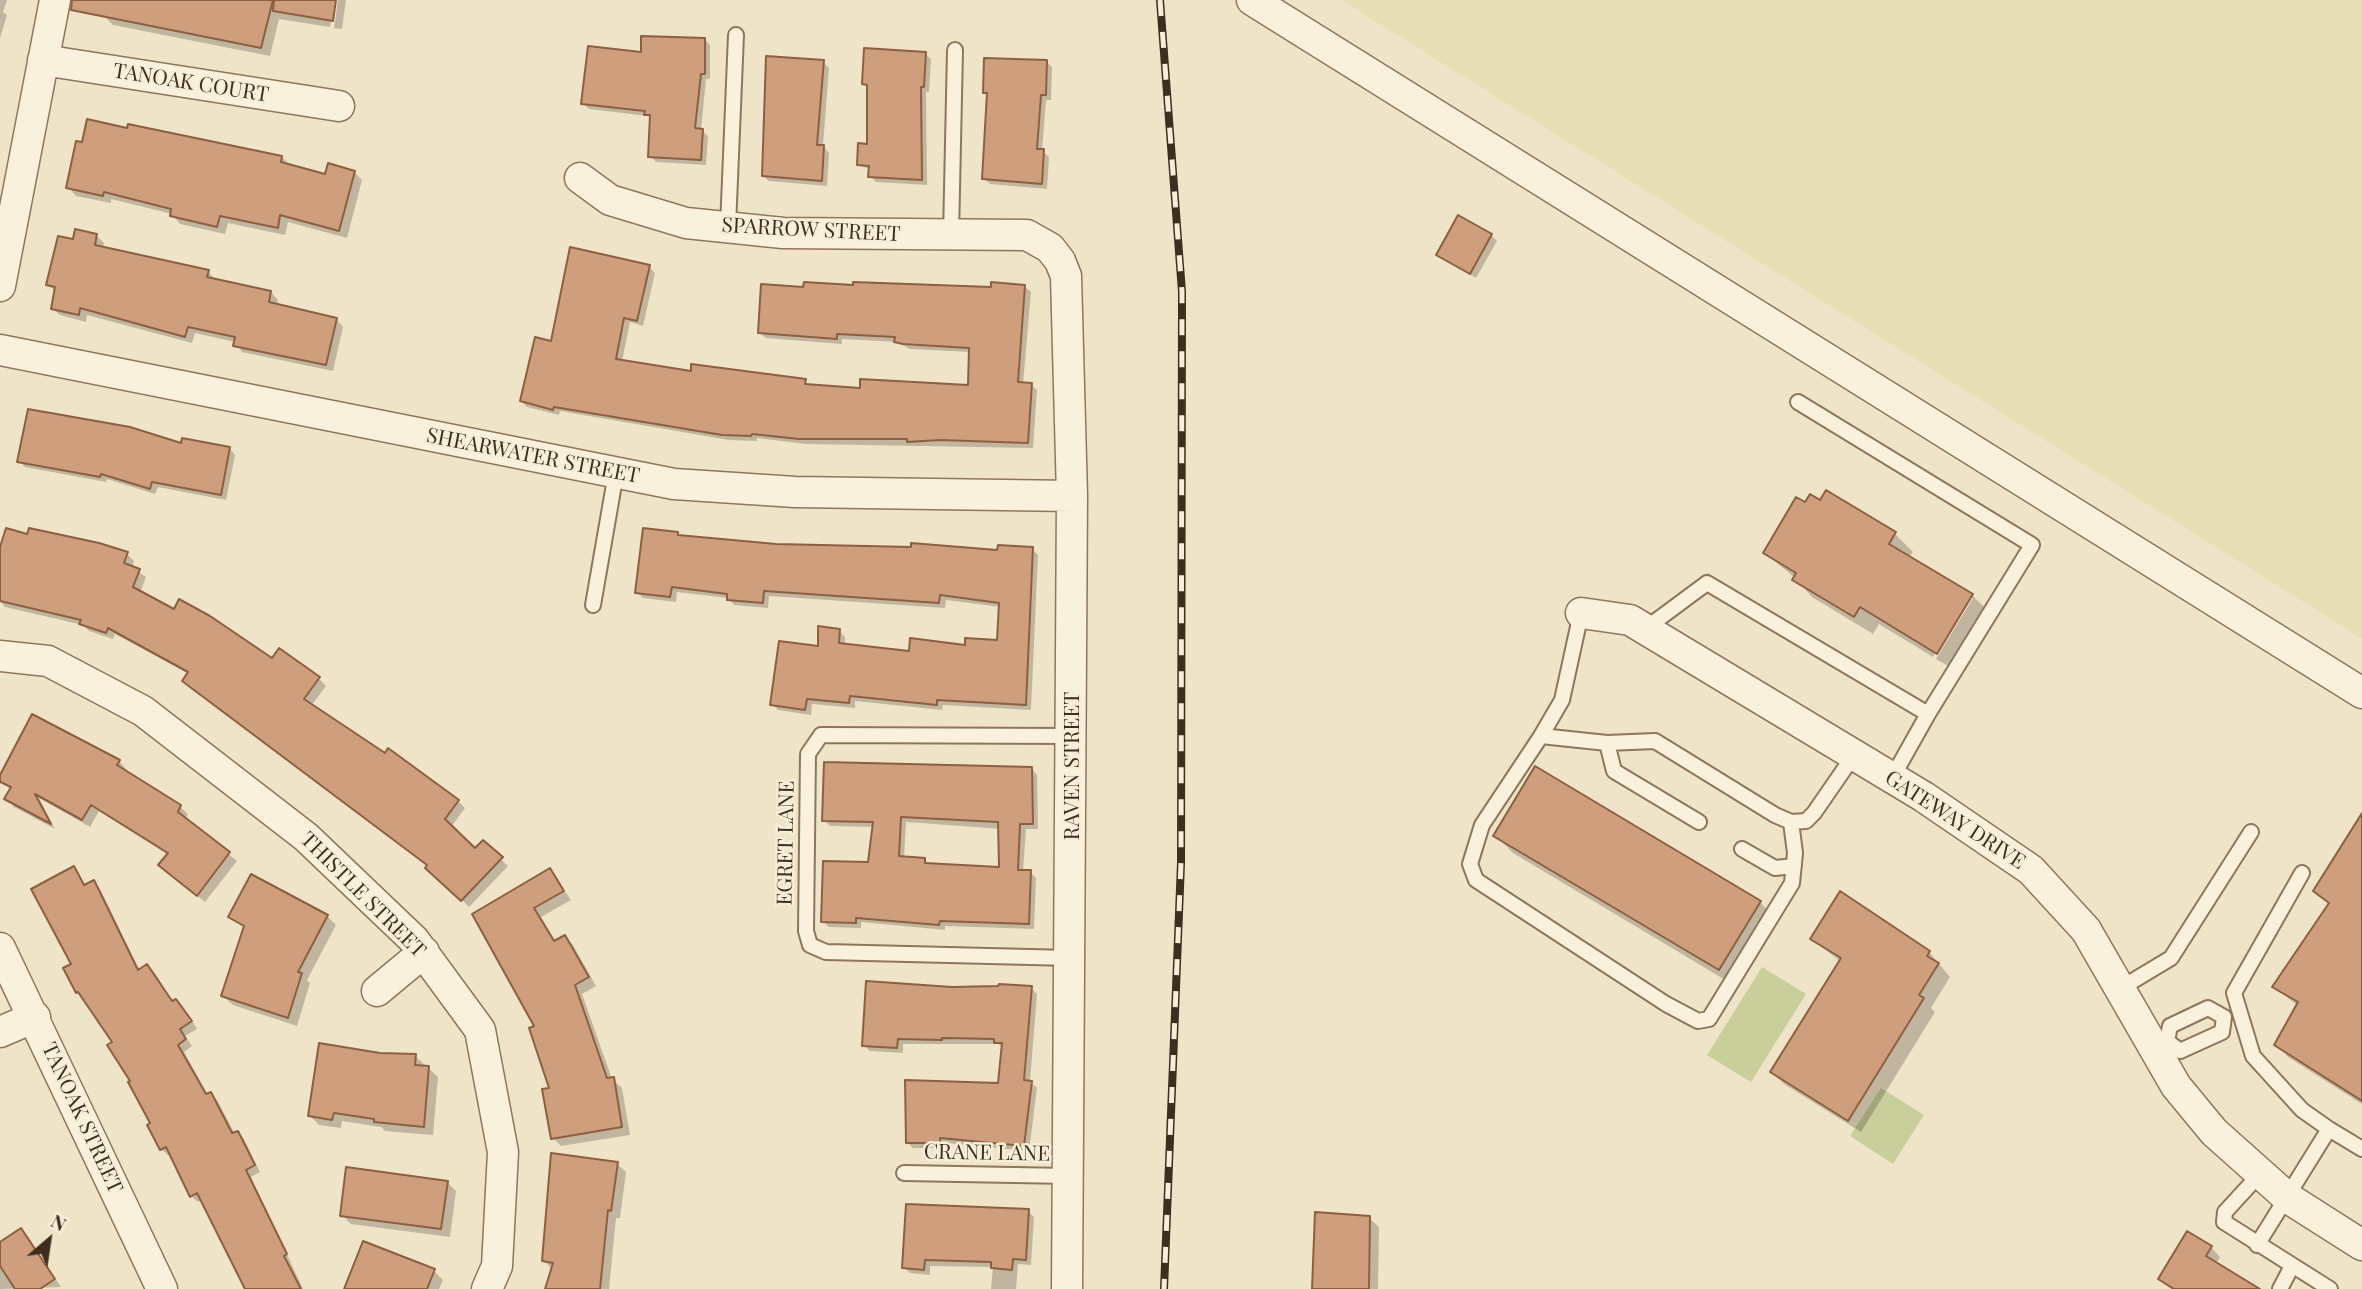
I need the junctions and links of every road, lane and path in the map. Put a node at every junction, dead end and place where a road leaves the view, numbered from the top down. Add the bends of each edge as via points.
1 (55, 0) edge
2 (1252, 0) edge
3 (736, 35) dead end
4 (954, 50) dead end
5 (43, 60) junction
6 (340, 106) dead end
7 (580, 178) dead end
8 (728, 227) junction
9 (951, 236) junction
10 (1050, 248) joint
11 (0, 286) edge
12 (0, 350) edge
13 (1798, 402) dead end
14 (616, 472) junction
15 (1072, 496) junction
16 (593, 605) dead end
17 (1581, 613) joint
18 (1645, 629) junction
19 (0, 656) edge
20 (2362, 693) edge
21 (1928, 715) junction
22 (1073, 736) junction
23 (1541, 736) junction
24 (1607, 743) junction
25 (1854, 755) junction
26 (1892, 778) junction
27 (1699, 822) dead end
28 (1791, 822) junction
29 (2251, 832) dead end
30 (1742, 849) dead end
31 (1794, 866) junction
32 (2302, 873) dead end
33 (0, 947) edge
34 (424, 952) junction
35 (1071, 958) junction
36 (2121, 988) junction
37 (377, 991) dead end
38 (2240, 1011) junction
39 (35, 1017) junction
40 (2224, 1017) junction
41 (0, 1032) edge
42 (2160, 1044) junction
43 (2329, 1129) junction
44 (2362, 1149) edge
45 (904, 1173) dead end
46 (2259, 1175) junction
47 (1069, 1176) junction
48 (2288, 1198) junction
49 (2257, 1245) junction
50 (2362, 1245) edge
51 (2292, 1266) junction
52 (162, 1289) edge
53 (487, 1289) edge
54 (1067, 1289) edge
55 (2280, 1289) edge
56 (2330, 1289) edge

1 - 5 street
2 - 20 street
3 - 8 lane
4 - 9 lane
5 - 6 street, TANOAK COURT
5 - 11 street
7 - 8 street, SPARROW STREET via 610,200 645,213
8 - 9 street, SPARROW STREET via 783,233
9 - 10 street, SPARROW STREET via 1027,235
10 - 15 street, RAVEN STREET via 1066,276
12 - 14 street, SHEARWATER STREET
13 - 21 lane via 2032,545
14 - 15 street, SHEARWATER STREET via 674,484 795,492
14 - 16 lane
15 - 22 street, RAVEN STREET
17 - 18 street, GATEWAY DRIVE via 1630,620
17 - 23 lane via 1562,700
18 - 21 lane via 1707,583
18 - 25 street, GATEWAY DRIVE
19 - 34 street, THISTLE STREET via 48,661 143,711 306,837
21 - 26 lane
22 - 35 street, RAVEN STREET
22 - 35 lane, EGRET LANE via 821,735 814,740 808,754 806,931 810,945 826,953
23 - 24 lane
23 - 31 lane via 1478,834 1470,864 1476,880 1698,1021 1709,1018 1791,883
24 - 27 lane via 1614,771
24 - 28 lane via 1655,741
25 - 26 street, GATEWAY DRIVE
25 - 28 lane via 1814,813 1806,821
26 - 36 street, GATEWAY DRIVE via 2031,870 2086,930
28 - 31 lane
29 - 36 lane via 2171,958
30 - 31 lane via 1774,868
32 - 38 lane via 2234,993
33 - 39 street, TANOAK STREET
34 - 37 street
34 - 53 street, THISTLE STREET via 480,1030 503,1152 497,1266
35 - 47 street, RAVEN STREET
36 - 42 street, GATEWAY DRIVE
38 - 40 lane
38 - 43 lane via 2253,1056 2302,1110
39 - 41 street
39 - 52 street, TANOAK STREET
40 - 42 lane via 2208,1008 2170,1027
40 - 42 lane via 2222,1032 2180,1051
42 - 46 street, GATEWAY DRIVE via 2176,1086 2214,1132
43 - 44 lane
43 - 48 lane
45 - 47 lane, CRANE LANE
46 - 48 street, GATEWAY DRIVE
46 - 49 lane via 2222,1218
47 - 54 street, RAVEN STREET
48 - 49 lane
48 - 50 street, GATEWAY DRIVE
49 - 51 lane
51 - 55 lane
51 - 56 lane

